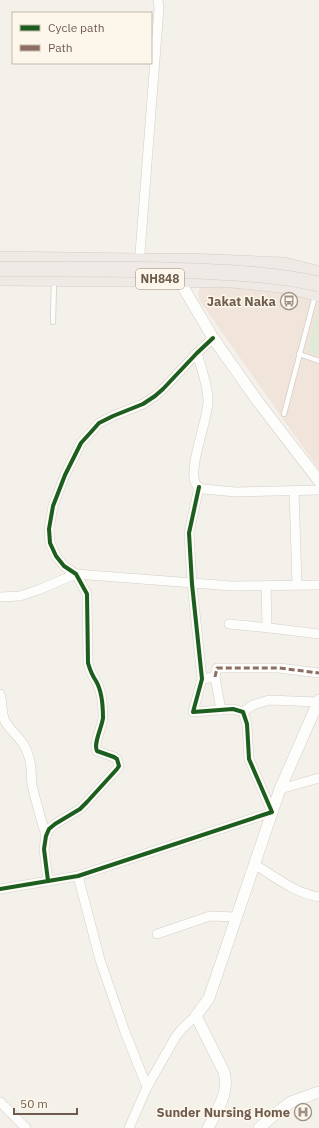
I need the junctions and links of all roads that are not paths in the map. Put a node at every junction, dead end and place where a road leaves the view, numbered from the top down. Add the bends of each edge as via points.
1 (158, 0) edge
2 (0, 259) edge
3 (139, 261) junction
4 (169, 261) junction
5 (0, 269) edge
6 (319, 274) edge
7 (0, 278) edge
8 (54, 278) junction
9 (138, 279) junction
10 (178, 279) junction
11 (318, 291) edge
12 (53, 322) dead end
13 (213, 338) junction
14 (197, 353) junction
15 (299, 354) junction
16 (319, 361) edge
17 (284, 414) dead end
18 (319, 481) edge
19 (199, 487) junction
20 (319, 490) edge
21 (294, 491) junction
22 (76, 574) junction
23 (192, 584) junction
24 (297, 585) junction
25 (319, 585) edge
26 (266, 586) junction
27 (0, 597) edge
28 (229, 624) dead end
29 (270, 628) junction
30 (319, 634) edge
31 (319, 673) edge
32 (215, 677) junction
33 (202, 679) junction
34 (0, 694) edge
35 (319, 702) edge
36 (221, 710) junction
37 (243, 712) junction
38 (319, 778) edge
39 (280, 789) junction
40 (272, 812) junction
41 (46, 836) junction
42 (254, 864) junction
43 (78, 876) junction
44 (48, 881) junction
45 (0, 889) edge
46 (319, 897) edge
47 (236, 917) junction
48 (157, 934) dead end
49 (196, 1016) junction
50 (147, 1088) junction
51 (319, 1092) edge
52 (0, 1102) edge
53 (26, 1128) edge
54 (129, 1128) edge
55 (208, 1128) edge
56 (259, 1128) edge

1 - 3 street
2 - 3 highway, NH848
3 - 4 highway, NH848
3 - 9 street
4 - 6 highway, NH848 via 284,265
4 - 10 street
5 - 11 highway, bridge via 153,269 237,273 294,278
7 - 8 highway, NH848
8 - 9 highway, NH848
8 - 12 lane
9 - 10 highway, NH848
10 - 11 highway, NH848 via 232,280
10 - 13 street
11 - 15 lane
13 - 14 street
13 - 18 street
14 - 19 street via 208,399 207,416 195,465 194,478
14 - 22 street via 163,390 143,404 99,423 81,443 52,506 48,530 56,556 64,566
15 - 16 lane
15 - 17 lane
19 - 21 street via 236,492
19 - 23 street via 189,533
20 - 21 street
21 - 24 street
22 - 23 street
22 - 27 street via 20,596
22 - 41 street via 87,594 88,663 101,693 102,725 96,749 117,759 118,766 87,802 55,824
23 - 26 street
23 - 33 street
24 - 25 street
24 - 26 street
26 - 29 street via 266,624
28 - 29 street
29 - 30 street
31 - 32 street via 279,668 218,668
32 - 33 street
32 - 36 street
33 - 36 street via 193,712
34 - 41 street via 6,722 26,748
35 - 37 street via 269,700 253,705
35 - 39 street
36 - 37 street via 233,709
37 - 40 street via 247,724 249,759
38 - 39 street
39 - 40 street
40 - 42 street
40 - 43 street
41 - 44 street via 44,849
42 - 46 street via 289,885
42 - 47 street
43 - 44 street
43 - 50 street via 102,966
44 - 45 street
47 - 48 street via 210,916
47 - 49 street via 209,998
49 - 50 street via 180,1030
49 - 55 street via 226,1079 224,1095
50 - 54 street
51 - 56 street via 291,1102
52 - 53 street

